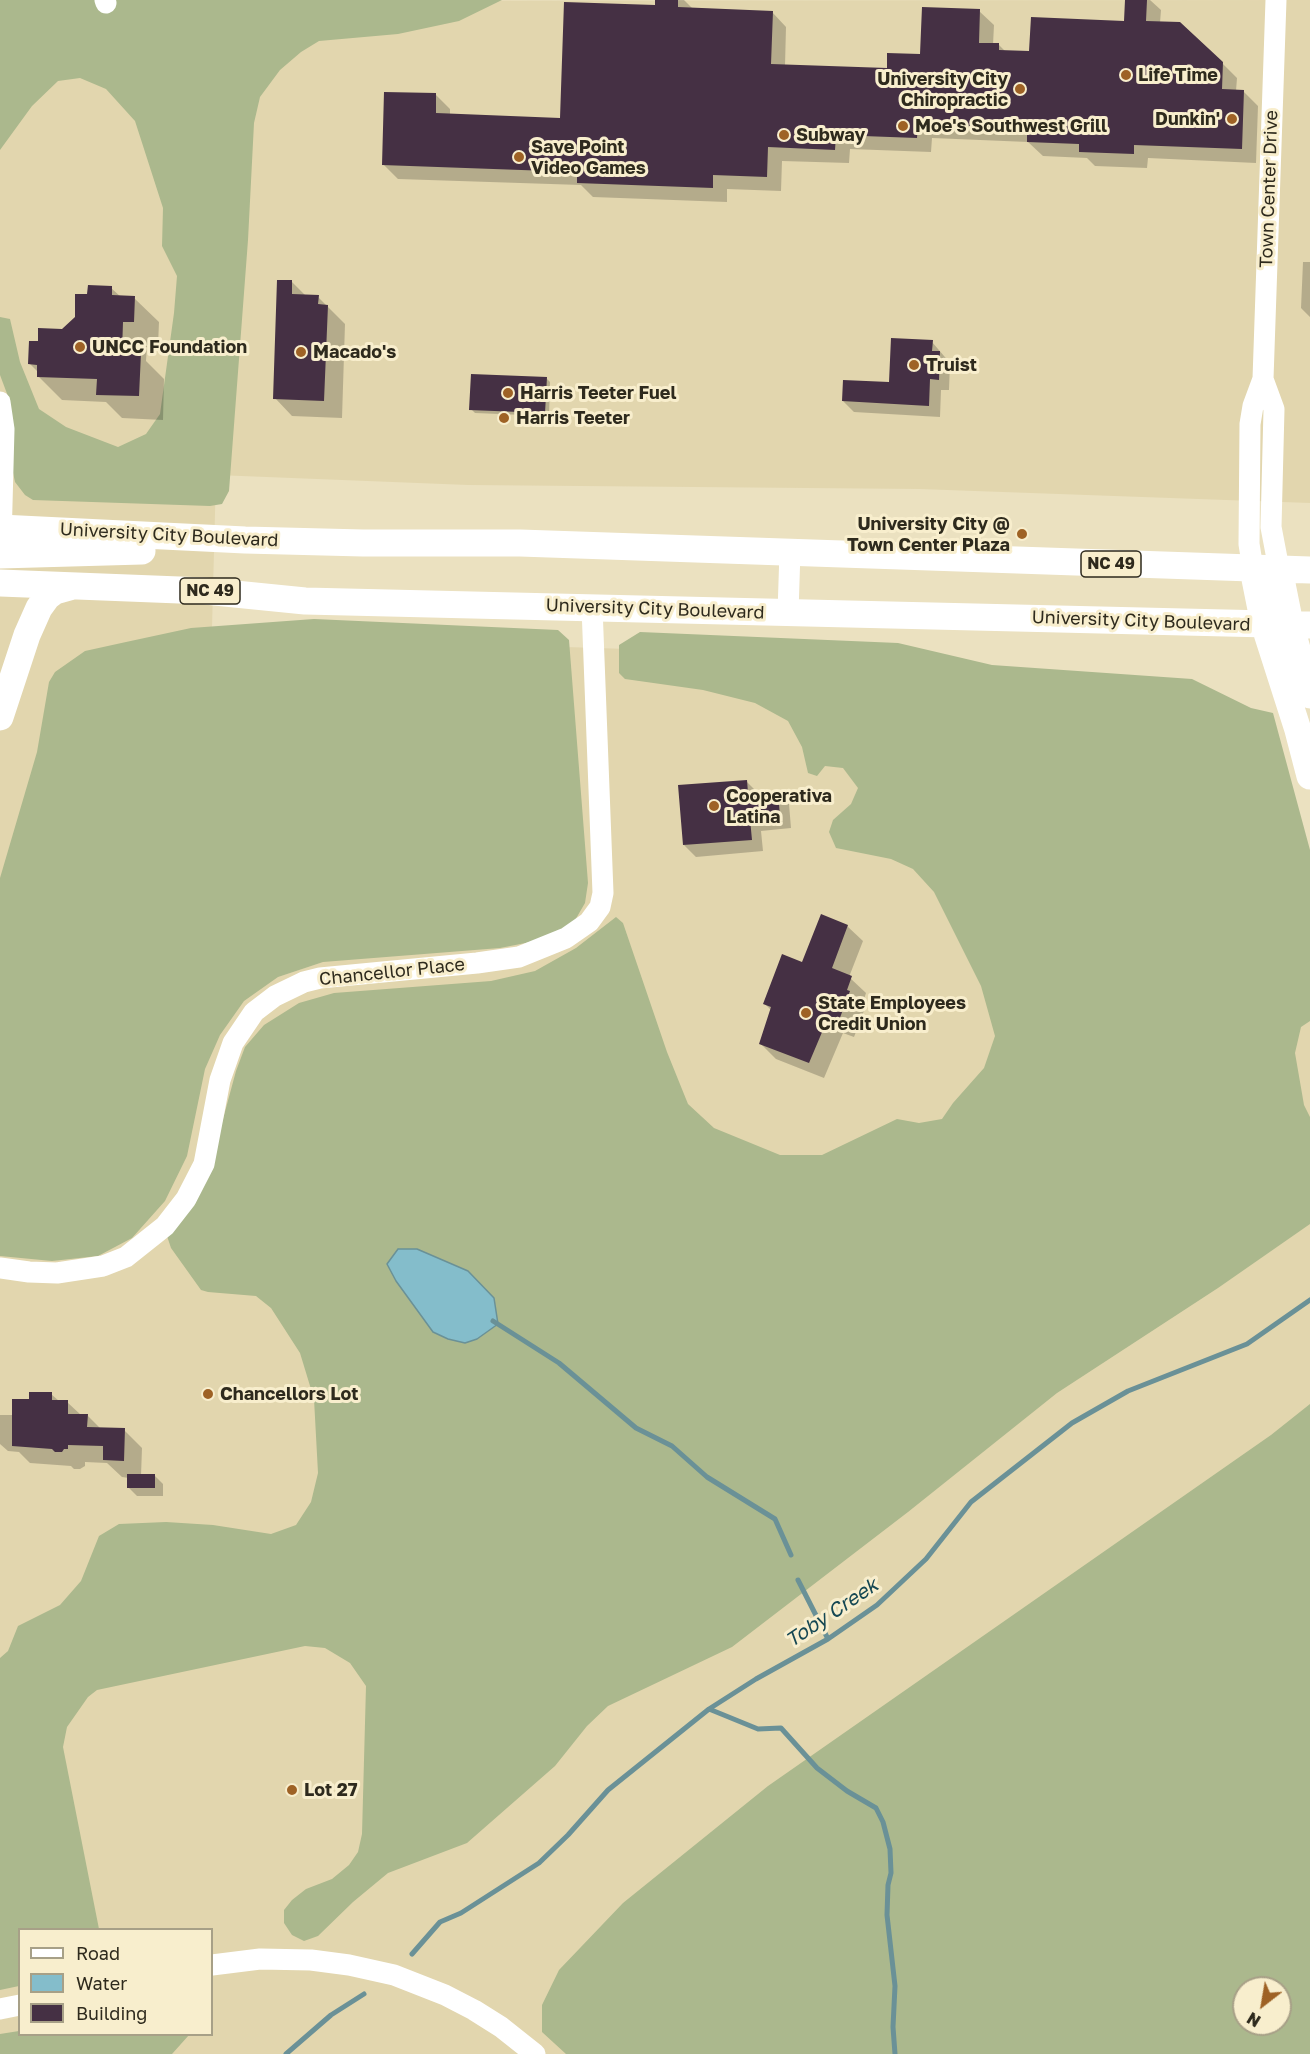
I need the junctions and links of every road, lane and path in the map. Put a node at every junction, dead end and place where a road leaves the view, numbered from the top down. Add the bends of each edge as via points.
1 (1276, 0) edge
2 (0, 402) edge
3 (0, 529) edge
4 (244, 540) junction
5 (790, 551) junction
6 (0, 554) edge
7 (0, 568) edge
8 (1266, 569) junction
9 (1310, 570) edge
10 (0, 583) edge
11 (75, 586) junction
12 (592, 607) junction
13 (788, 613) junction
14 (1288, 624) edge
15 (1310, 695) edge
16 (0, 717) edge
17 (1310, 776) edge
18 (0, 1268) edge
19 (213, 1965) edge
20 (18, 2005) edge
21 (0, 2009) edge
22 (535, 2054) edge

1 - 8 street, Town Center Drive via 1263,379 1250,424 1249,544
2 - 3 street via 4,429
3 - 4 main road, University City Boulevard / NC 49
3 - 6 street
4 - 5 main road, University City Boulevard / NC 49
4 - 6 main road via 193,549
5 - 8 main road, University City Boulevard / NC 49
5 - 13 street
6 - 7 street
8 - 9 main road, University City Boulevard / NC 49
8 - 14 main road
10 - 11 main road, University City Boulevard / NC 49
11 - 12 main road, University City Boulevard / NC 49 via 205,591 305,601
11 - 16 main road, NC 49 via 55,591 43,601 30,625
12 - 13 main road, University City Boulevard / NC 49
12 - 18 street, Chancellor Place via 603,893 600,907 589,922 566,938 519,957 320,978 274,996 254,1012 232,1042 220,1080 204,1164 165,1226 126,1257 103,1266 57,1273
13 - 14 main road, University City Boulevard / NC 49
14 - 15 main road
14 - 17 main road via 1298,730
19 - 22 street via 260,1959 311,1960 394,1976 474,2010
20 - 21 street

